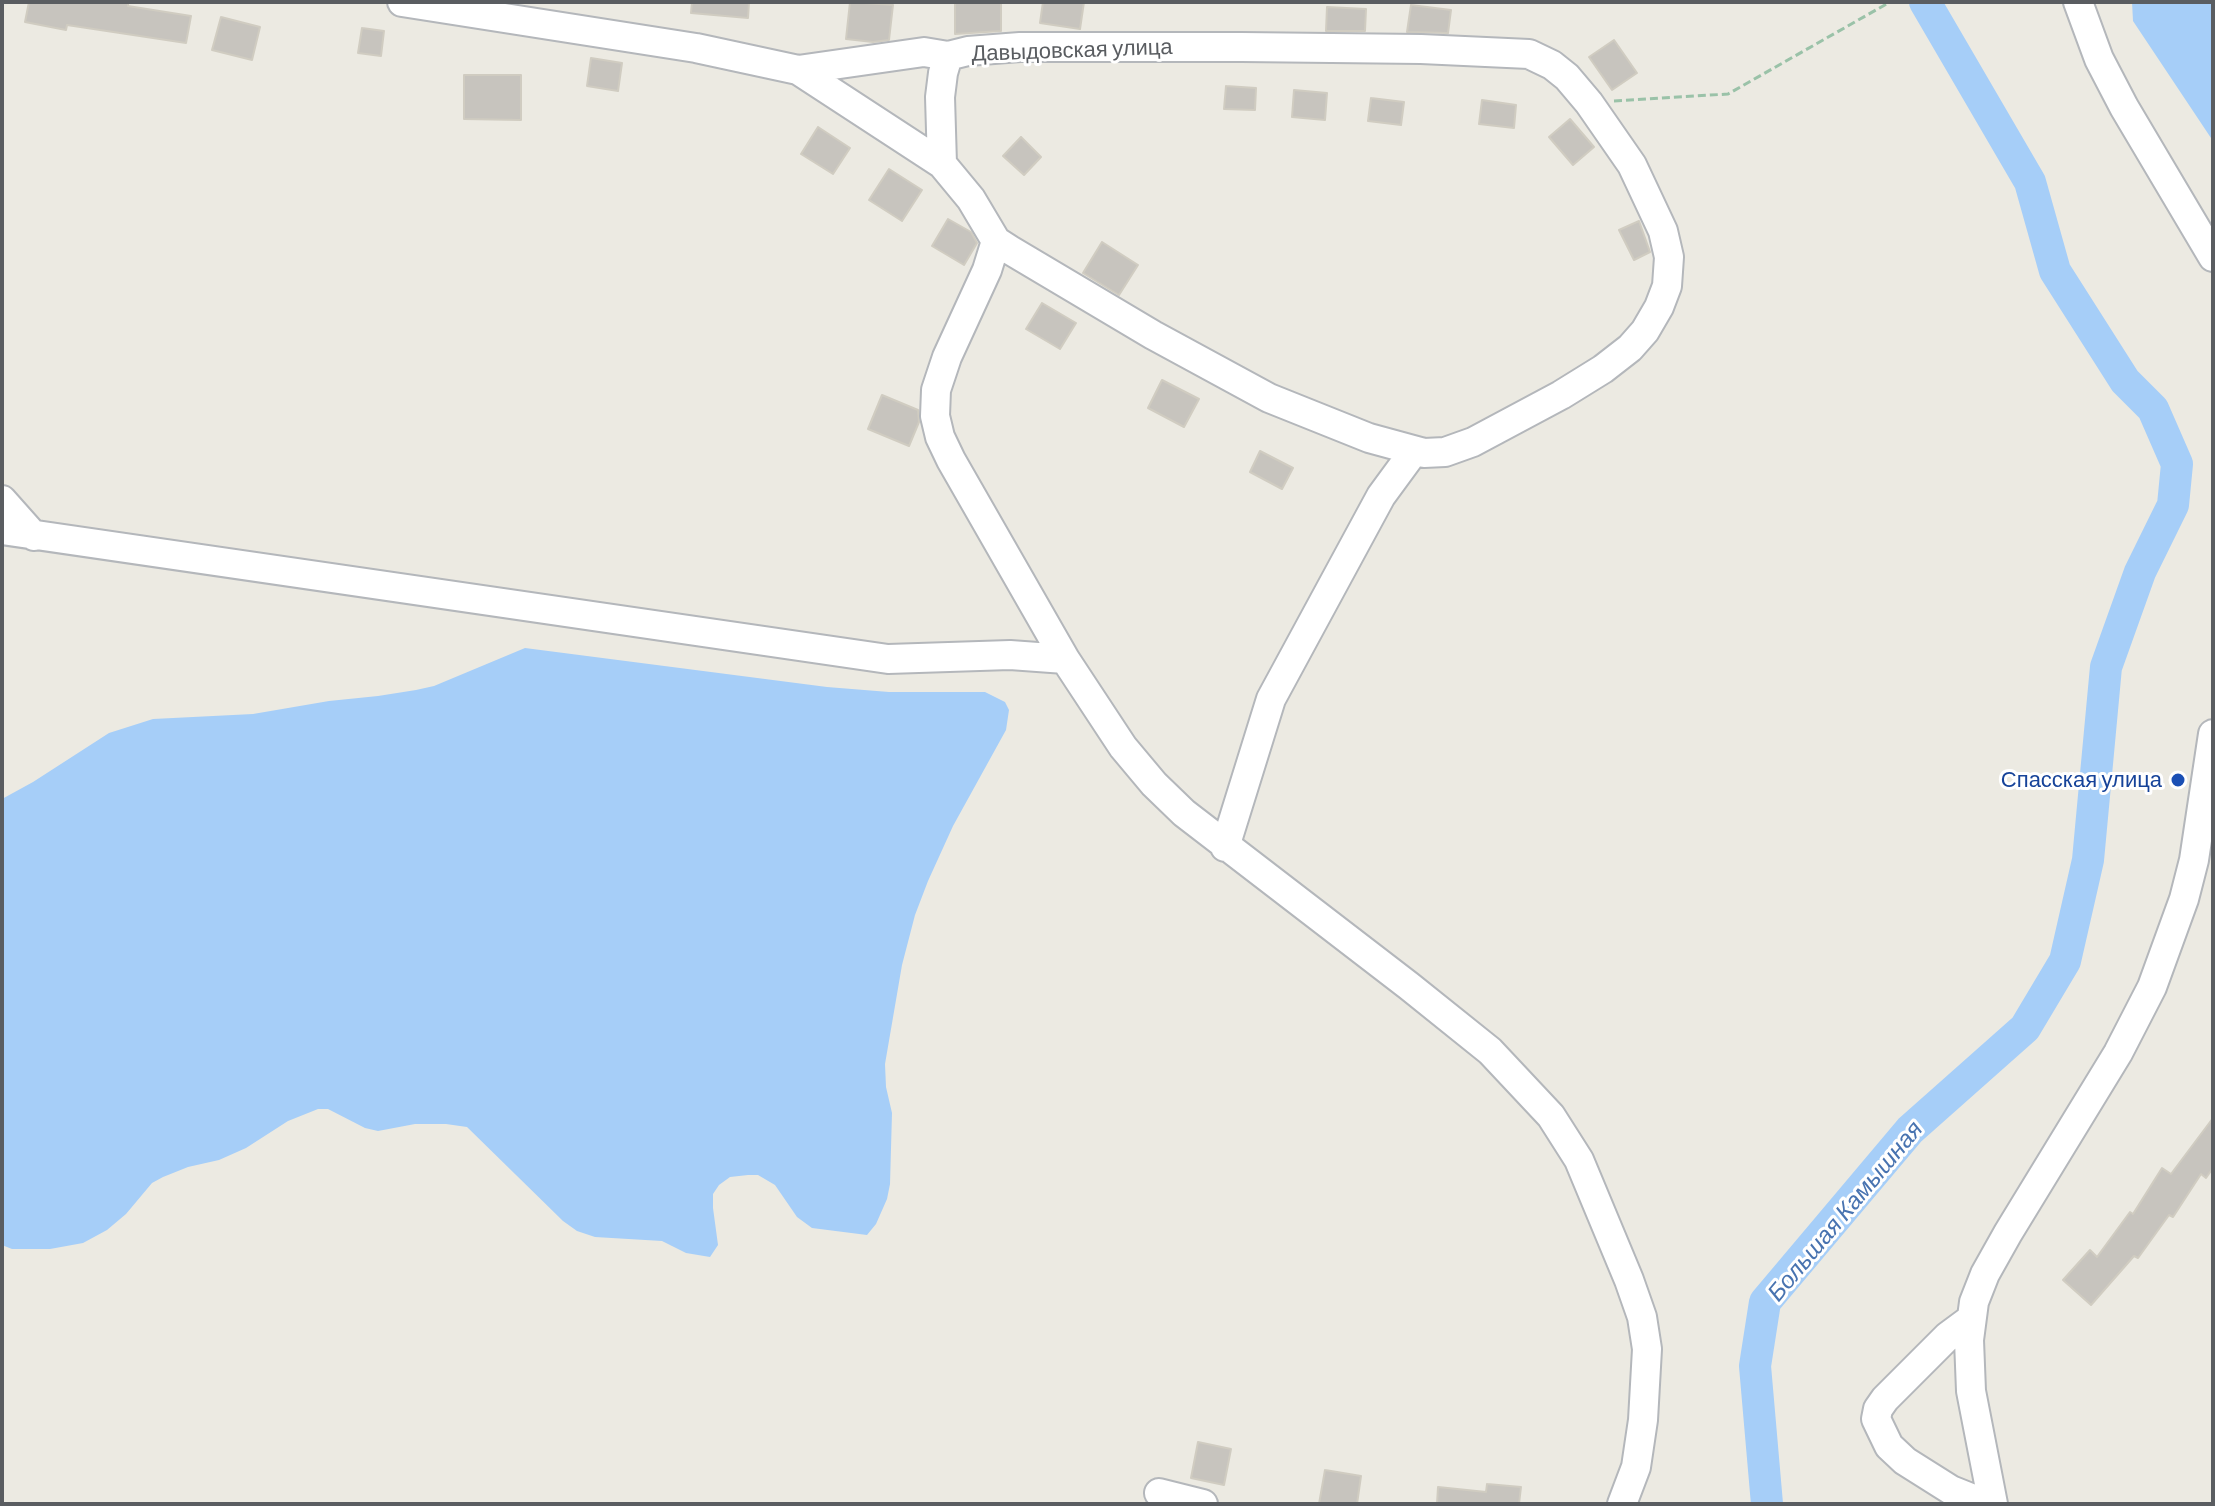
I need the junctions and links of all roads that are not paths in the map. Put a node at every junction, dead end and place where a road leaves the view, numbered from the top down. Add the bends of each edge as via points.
1 (402, 2) edge
2 (2078, 2) edge
3 (948, 56) junction
4 (798, 70) junction
5 (942, 164) junction
6 (996, 241) junction
7 (2213, 257) edge
8 (1414, 451) junction
9 (2, 500) edge
10 (2, 530) edge
11 (34, 536) junction
12 (1065, 659) junction
13 (2213, 734) edge
14 (1225, 847) junction
15 (1971, 1319) junction
16 (1159, 1493) dead end
17 (1992, 1503) edge
18 (1203, 1504) edge
19 (1622, 1504) edge

1 - 4 street via 696,48
2 - 7 street via 2124,107
3 - 4 street via 924,52
3 - 5 street, Давыдовская улица via 940,97
3 - 8 street, Давыдовская улица via 1020,47 1421,49 1529,54 1552,65 1589,103 1632,165 1663,231 1669,257 1667,286 1645,331 1603,369 1473,442 1445,452
4 - 5 street
5 - 6 street
6 - 8 street via 1269,398
6 - 12 street via 947,357 936,390 935,416 951,460
8 - 14 street via 1381,496 1271,699
9 - 11 street
10 - 11 street
11 - 12 street via 888,659
12 - 14 street via 1154,784
13 - 15 street via 2194,860 2166,955 2118,1053 1985,1274
14 - 19 street via 1490,1051 1551,1116 1579,1160 1629,1280 1647,1349 1636,1467
15 - 17 street via 1971,1391
15 - 17 street via 1897,1386 1876,1419 1889,1446 1905,1461 1951,1490
16 - 18 street

